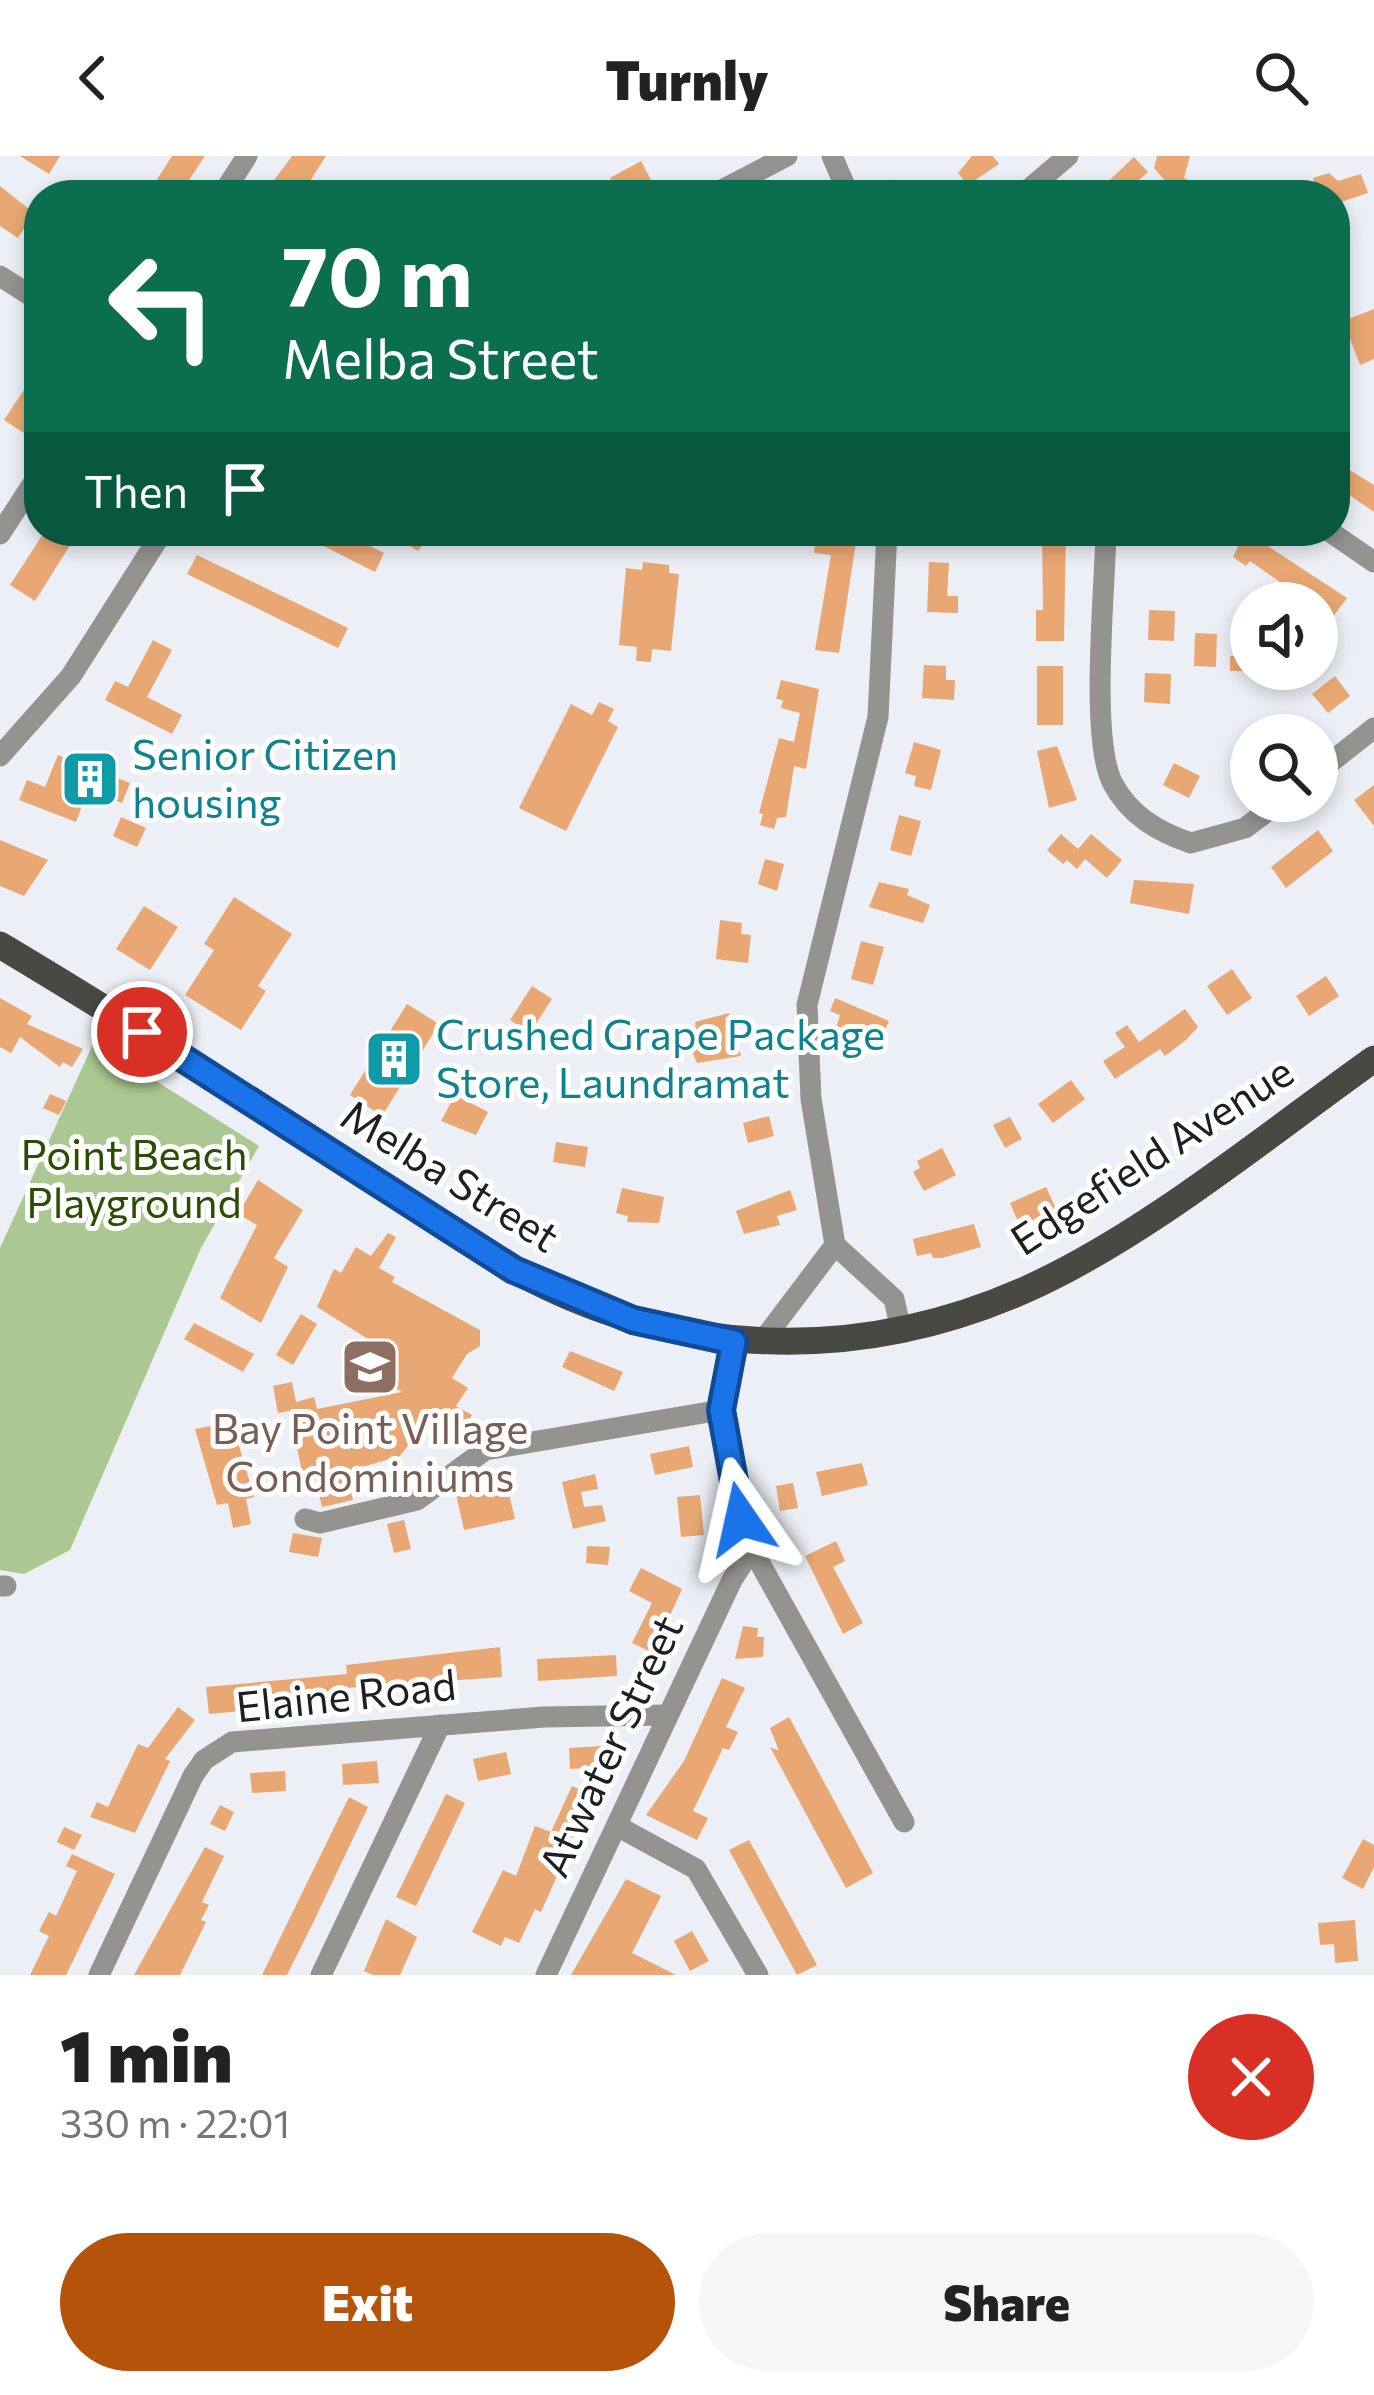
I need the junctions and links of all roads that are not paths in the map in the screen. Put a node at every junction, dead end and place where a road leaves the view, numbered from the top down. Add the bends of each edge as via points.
1 (787, 156) edge
2 (1068, 156) edge
3 (741, 180) edge
4 (1040, 180) edge
5 (24, 497) edge
6 (0, 534) edge
7 (153, 546) edge
8 (886, 546) edge
9 (1106, 546) edge
10 (1374, 728) edge
11 (0, 756) edge
12 (1338, 756) edge
13 (1253, 822) edge
14 (0, 945) edge
15 (1374, 1059) edge
16 (836, 1245) junction
17 (901, 1330) junction
18 (747, 1343) junction
19 (721, 1410) junction
20 (305, 1520) dead end
21 (752, 1549) junction
22 (667, 1715) junction
23 (440, 1725) junction
24 (904, 1822) dead end
25 (617, 1826) junction
26 (99, 1975) edge
27 (322, 1975) edge
28 (546, 1975) edge
29 (758, 1975) edge

1 - 3 street
2 - 4 street
5 - 6 street
7 - 11 street via 71,676
8 - 16 street via 878,717 807,1005 811,1099
9 - 13 street via 1102,751 1126,802 1142,820 1191,843
10 - 12 street
14 - 18 main road, Melba Street via 514,1270 633,1320
15 - 17 main road, Edgefield Avenue via 1067,1268 989,1304
16 - 17 street via 894,1298
16 - 18 street
17 - 18 main road, Melba Street via 836,1342
18 - 19 street
19 - 20 street via 485,1450 417,1500
19 - 21 street
21 - 22 street, Atwater Street
21 - 24 street
22 - 23 street, Elaine Road
22 - 25 street, Atwater Street
23 - 26 street, Elaine Road via 244,1739 219,1748 194,1776
23 - 27 street
25 - 28 street, Atwater Street
25 - 29 street via 696,1869

